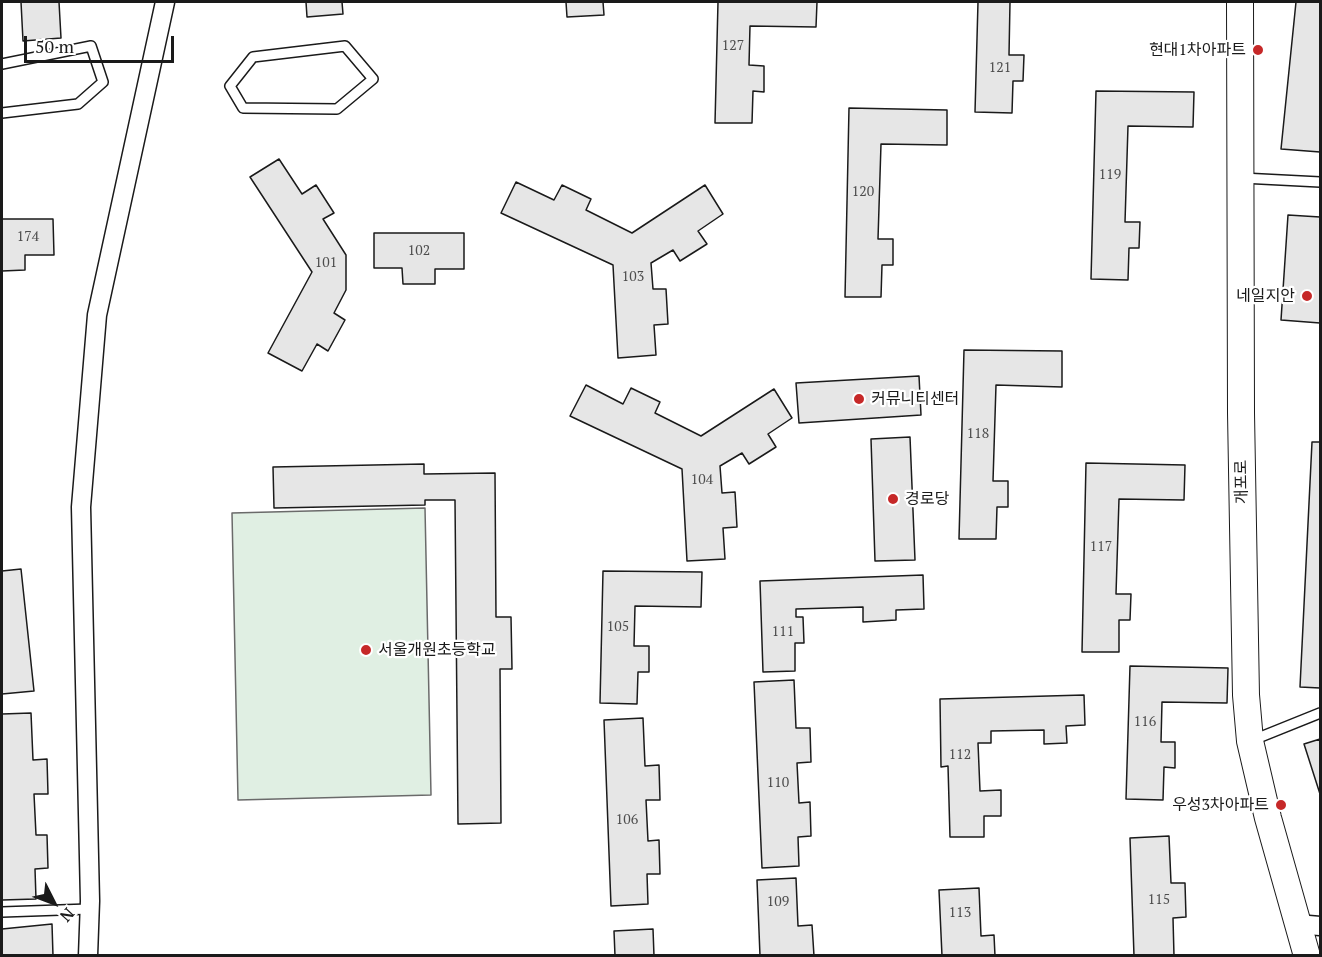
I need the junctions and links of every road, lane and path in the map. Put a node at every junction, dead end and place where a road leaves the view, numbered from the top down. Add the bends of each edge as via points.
1 (165, 2) edge
2 (1239, 2) edge
3 (2, 64) edge
4 (230, 86) joint
5 (2, 113) edge
6 (1240, 178) junction
7 (1320, 182) edge
8 (1320, 713) edge
9 (1250, 741) junction
10 (89, 909) junction
11 (2, 912) edge
12 (1309, 925) edge
13 (88, 956) edge
14 (1306, 956) edge

1 - 10 street via 97,315 94,349 81,507
2 - 6 street, 개포로
3 - 5 lane via 91,46 103,82 78,104
4 - 4 lane via 243,108 337,109 373,79 345,46 253,57
6 - 7 lane
6 - 9 street, 개포로 via 1241,424
8 - 9 lane
9 - 12 street, 개포로 via 1268,819
10 - 11 lane
10 - 13 street
12 - 14 street, 개포로

